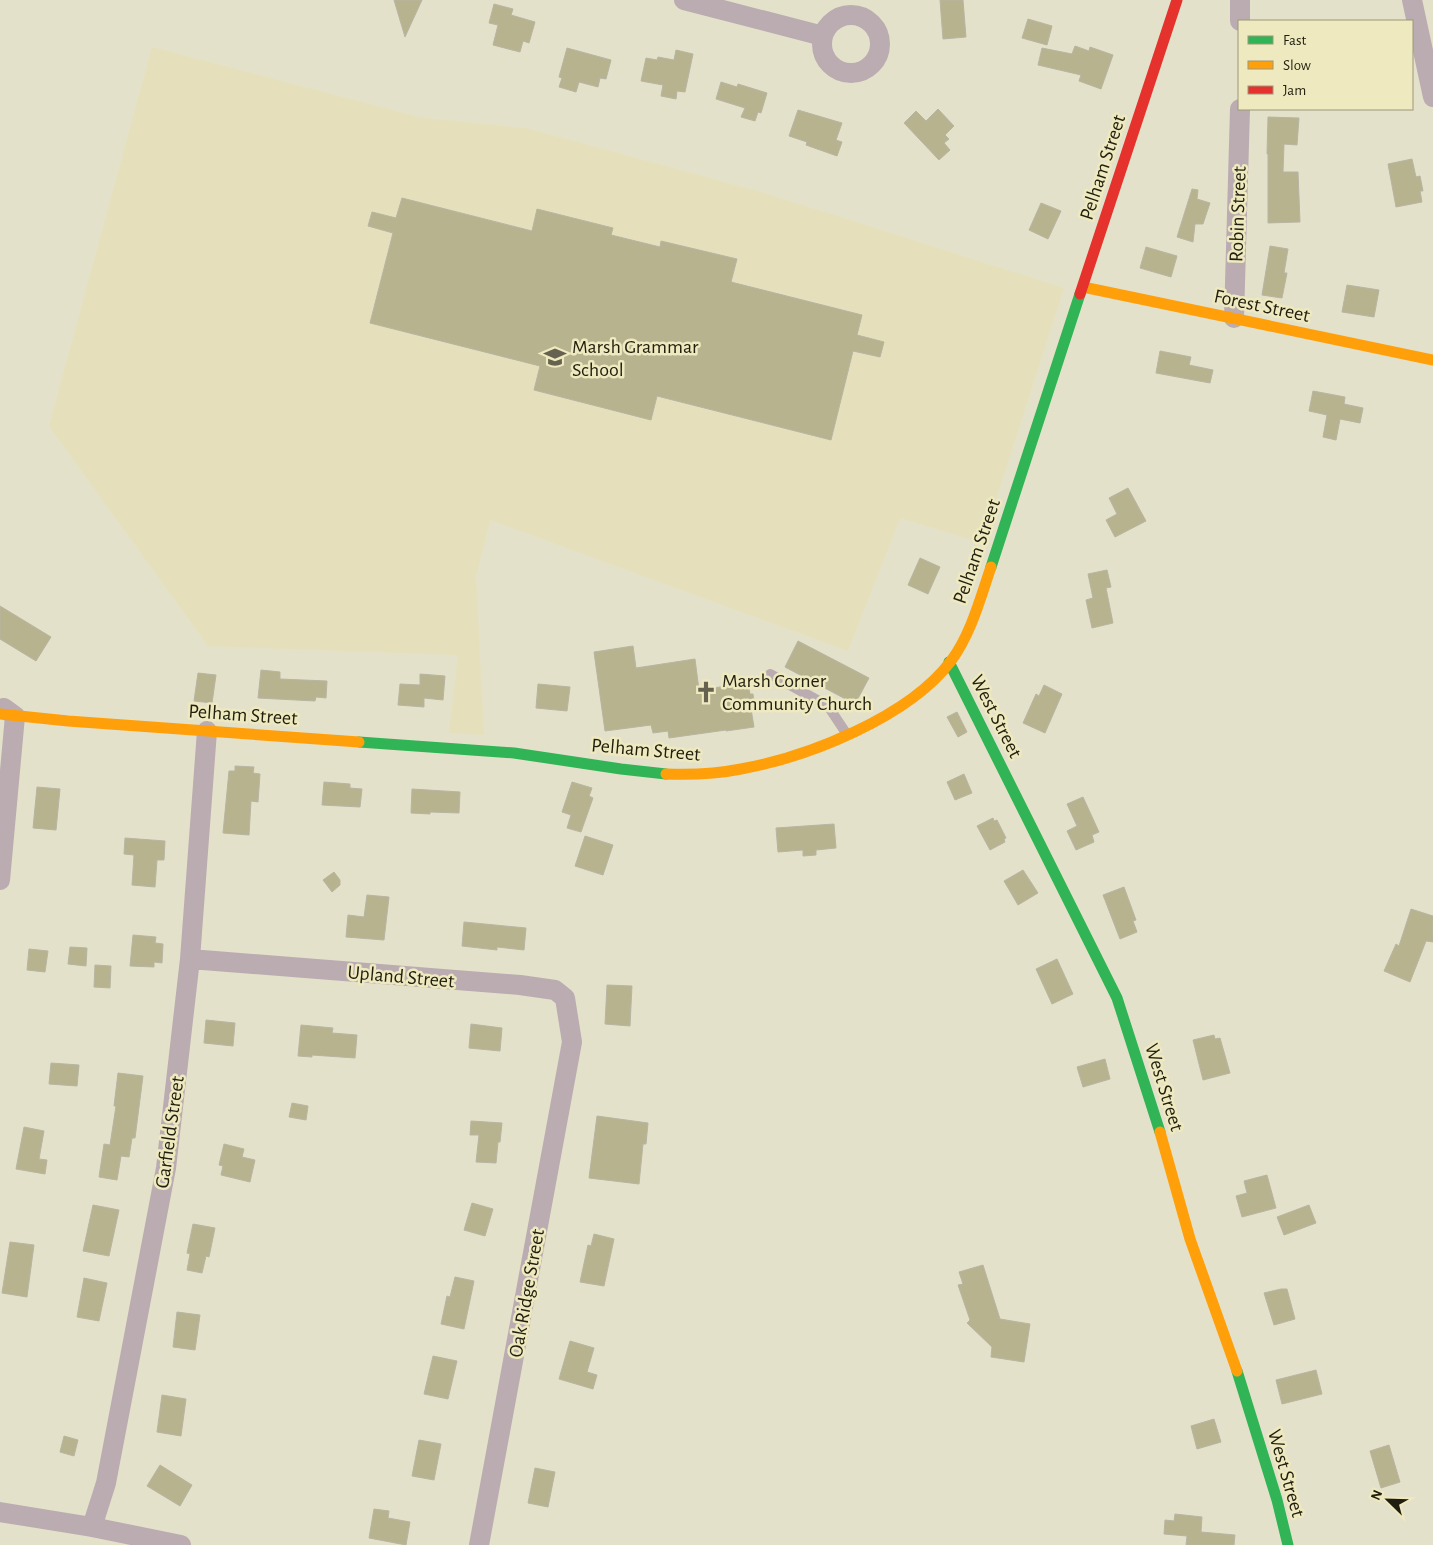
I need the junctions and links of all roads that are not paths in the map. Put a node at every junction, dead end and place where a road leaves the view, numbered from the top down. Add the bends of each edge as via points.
1 (684, 0) edge
2 (1177, 0) edge
3 (1240, 0) edge
4 (1412, 0) edge
5 (1240, 20) edge
6 (823, 36) dead end
7 (1433, 97) edge
8 (1240, 110) edge
9 (1083, 286) junction
10 (1234, 318) junction
11 (1433, 360) edge
12 (949, 662) junction
13 (770, 674) dead end
14 (5, 712) edge
15 (207, 731) junction
16 (846, 734) junction
17 (0, 880) edge
18 (190, 959) junction
19 (572, 1042) joint
20 (0, 1512) edge
21 (92, 1527) junction
22 (181, 1545) edge
23 (479, 1545) edge
24 (1288, 1545) edge

1 - 6 street
2 - 9 street, Pelham Street
3 - 5 street
4 - 7 street
8 - 10 street, Robin Street
9 - 10 street, Forest Street
9 - 12 street, Pelham Street via 988,579 965,636
10 - 11 street, Forest Street
12 - 16 street, Pelham Street via 928,686 903,705
12 - 24 street, West Street via 1117,998 1190,1239 1234,1362
13 - 16 lane via 828,706
14 - 15 street, Pelham Street
14 - 17 street
15 - 16 street, Pelham Street via 522,754 686,775 778,762
15 - 18 street, Garfield Street
18 - 19 street, Upland Street via 555,990 565,998
18 - 21 street, Garfield Street via 166,1168 106,1484
19 - 23 street, Oak Ridge Street
20 - 21 street
21 - 22 street

